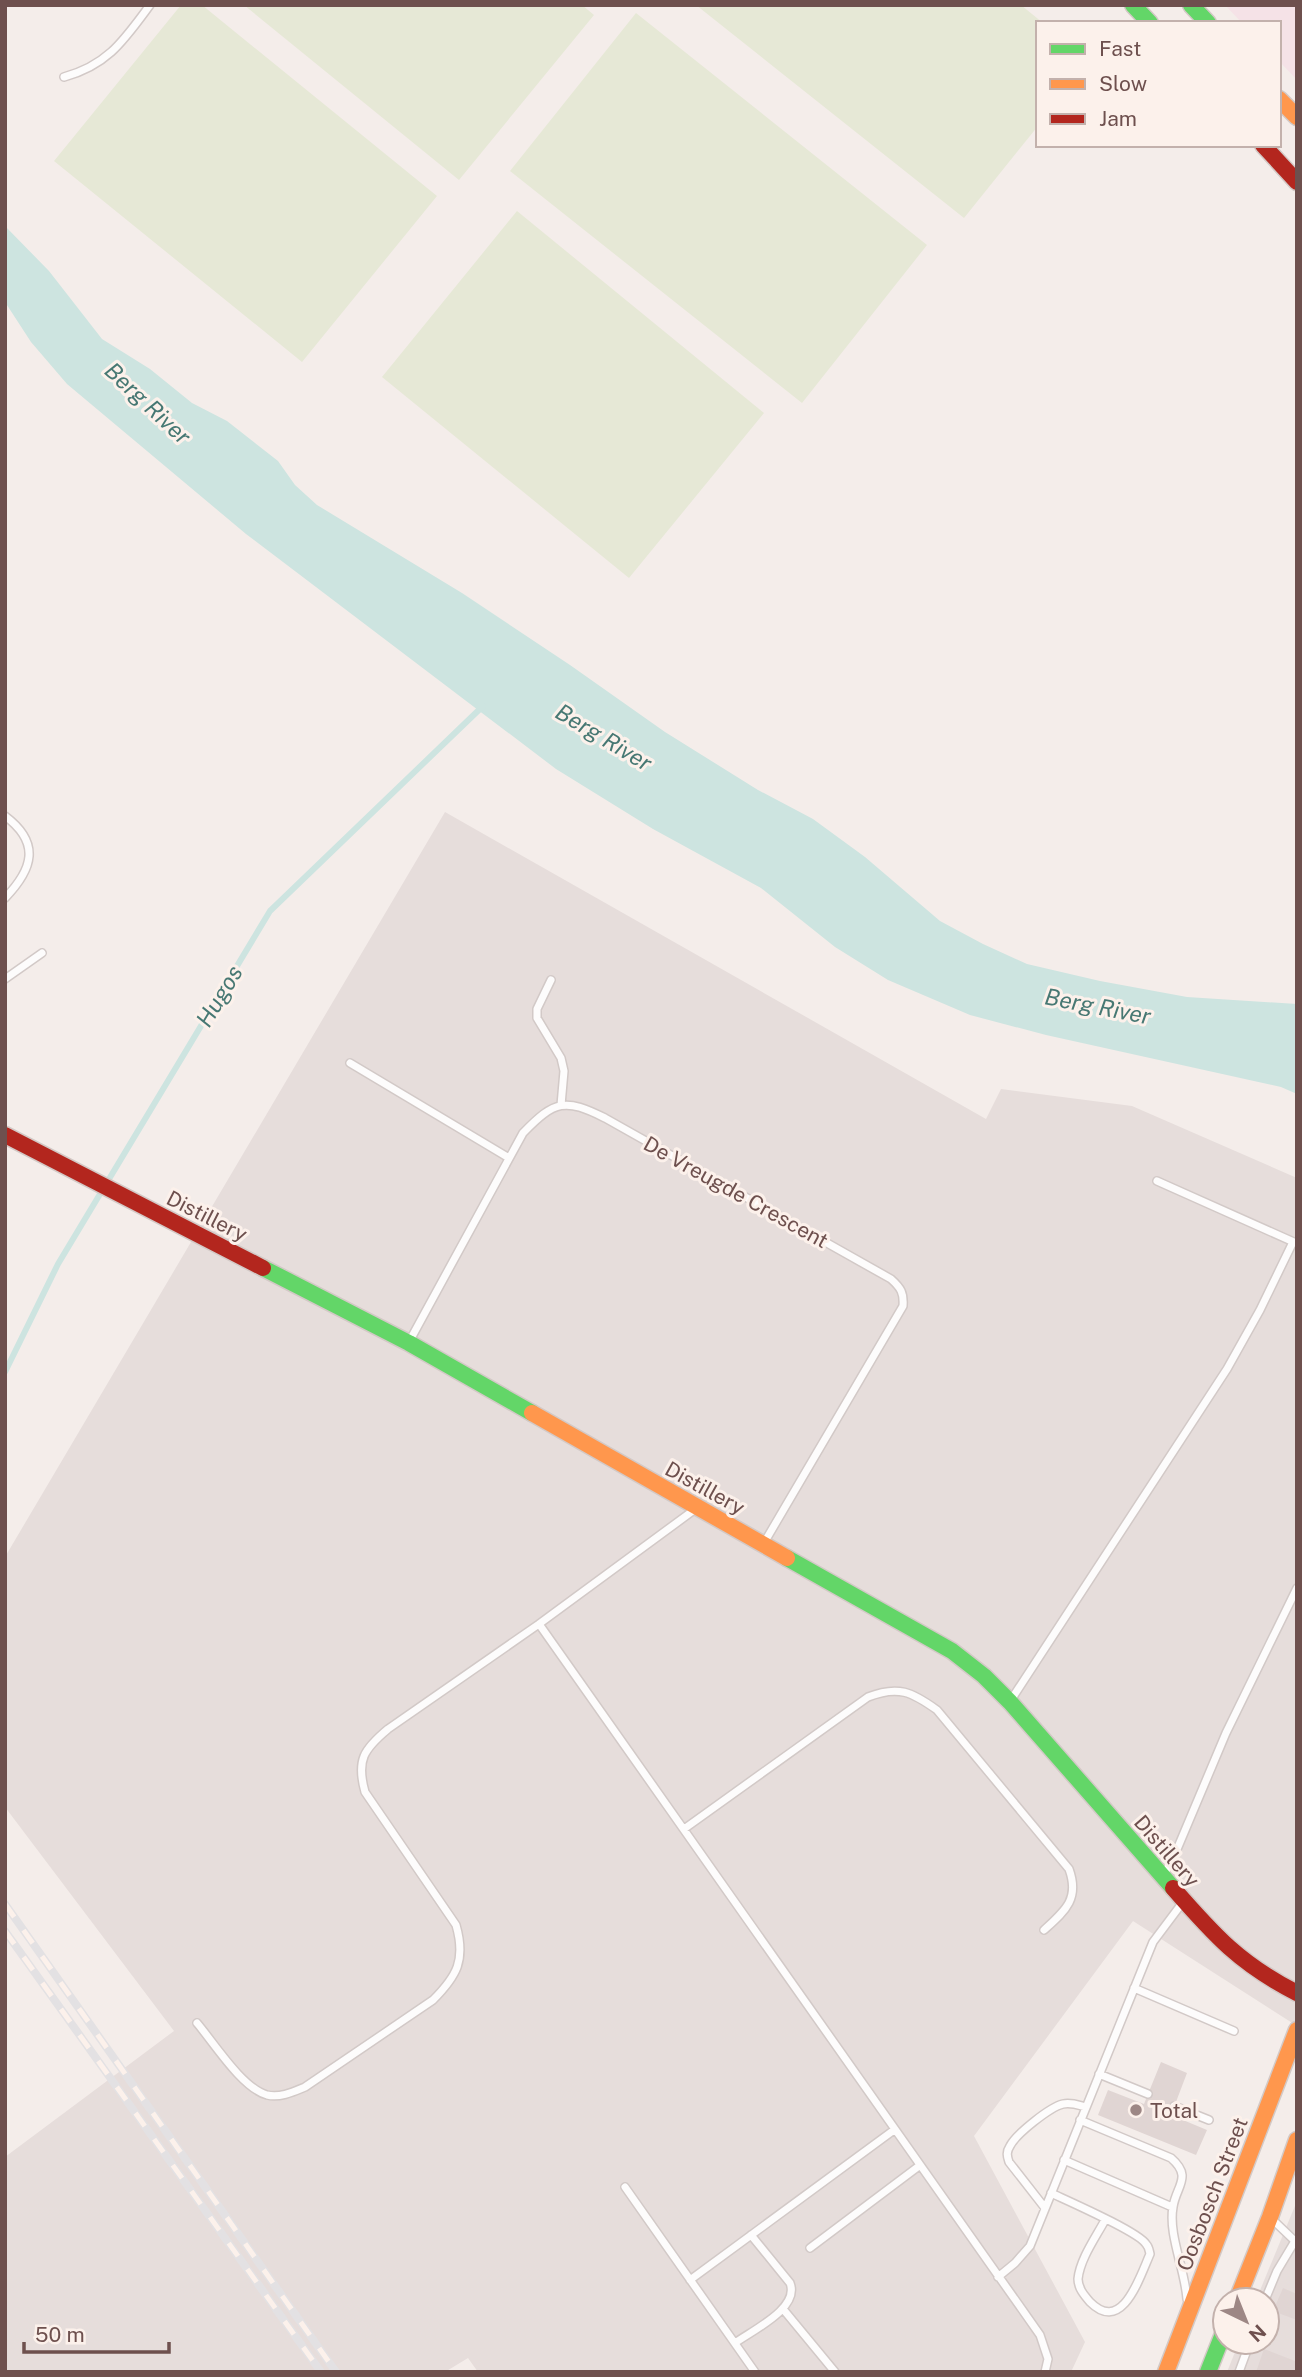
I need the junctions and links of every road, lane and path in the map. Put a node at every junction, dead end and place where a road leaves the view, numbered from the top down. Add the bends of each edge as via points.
1 (150, 5) edge
2 (1133, 5) edge
3 (1191, 5) edge
4 (1148, 21) edge
5 (1206, 21) edge
6 (64, 76) dead end
7 (1281, 101) edge
8 (1297, 117) edge
9 (1265, 147) edge
10 (1297, 182) edge
11 (5, 816) edge
12 (5, 898) edge
13 (42, 953) dead end
14 (5, 979) edge
15 (551, 980) dead end
16 (350, 1063) dead end
17 (561, 1105) junction
18 (5, 1135) edge
19 (509, 1158) junction
20 (1157, 1181) dead end
21 (1295, 1243) edge
22 (409, 1343) junction
23 (697, 1508) junction
24 (763, 1544) junction
25 (1297, 1588) edge
26 (539, 1624) junction
27 (1010, 1702) junction
28 (684, 1829) junction
29 (1162, 1878) junction
30 (1183, 1902) junction
31 (1044, 1930) dead end
32 (1134, 1988) junction
33 (1297, 1993) edge
34 (197, 2023) dead end
35 (1297, 2030) edge
36 (1234, 2031) dead end
37 (1099, 2074) junction
38 (1148, 2094) dead end
39 (1174, 2106) dead end
40 (1086, 2107) junction
41 (1080, 2120) junction
42 (1209, 2120) dead end
43 (894, 2130) junction
44 (1297, 2140) edge
45 (1065, 2160) junction
46 (919, 2166) junction
47 (625, 2187) dead end
48 (1051, 2193) junction
49 (1172, 2207) junction
50 (1045, 2208) junction
51 (1270, 2217) junction
52 (1105, 2220) junction
53 (751, 2235) junction
54 (1296, 2242) edge
55 (810, 2248) dead end
56 (998, 2277) junction
57 (690, 2280) junction
58 (1243, 2286) edge
59 (1271, 2286) edge
60 (783, 2309) junction
61 (1187, 2317) junction
62 (735, 2343) junction
63 (755, 2372) edge
64 (835, 2372) edge
65 (1045, 2372) edge
66 (1166, 2372) edge

1 - 6 lane via 114,51 91,67
2 - 4 street
3 - 5 street
7 - 8 street
9 - 10 street
11 - 12 lane via 28,841 31,859
13 - 14 lane
15 - 17 lane via 537,1018 561,1058
16 - 19 lane
17 - 19 lane via 541,1114
17 - 24 lane, De Vreugde Crescent via 580,1106 605,1118 879,1272 904,1295 903,1306
18 - 22 street, Distillery
19 - 22 lane
20 - 21 lane
21 - 27 lane via 1227,1369
22 - 23 street, Distillery
23 - 24 street, Distillery
23 - 26 lane
24 - 27 street, Distillery via 952,1651
25 - 29 lane
26 - 28 lane
26 - 34 lane via 388,1729 362,1759 365,1792 456,1925 462,1944 459,1965 449,1984 433,2000 305,2087 286,2095 268,2095 251,2087
27 - 29 street, Distillery
28 - 31 lane via 868,1697 907,1692 937,1710 1069,1869 1074,1882 1072,1897
28 - 43 lane
29 - 30 street, Distillery
30 - 32 lane via 1153,1942
30 - 33 street, Distillery via 1236,1956
32 - 36 lane
32 - 37 lane
35 - 61 street, Oosbosch Street
37 - 38 lane
37 - 40 lane
39 - 42 lane
40 - 41 lane
40 - 50 lane via 1061,2104 1020,2134 1008,2149 1009,2162
41 - 45 lane
41 - 49 lane via 1178,2164 1182,2181
43 - 46 lane
43 - 53 lane
44 - 51 street
45 - 48 lane
45 - 49 lane
46 - 55 lane
46 - 56 lane
47 - 57 lane
48 - 50 lane
48 - 52 lane
49 - 61 lane via 1186,2283
50 - 56 lane via 1026,2253
51 - 54 lane
51 - 58 street
52 - 52 lane via 1141,2238 1150,2254 1124,2304 1110,2314 1092,2304 1078,2281
53 - 57 lane
53 - 60 lane via 790,2283 792,2298
54 - 59 lane
56 - 65 lane via 1040,2335 1048,2359
57 - 62 lane
60 - 62 lane
60 - 64 lane
61 - 66 street, Oosbosch Street
62 - 63 lane

